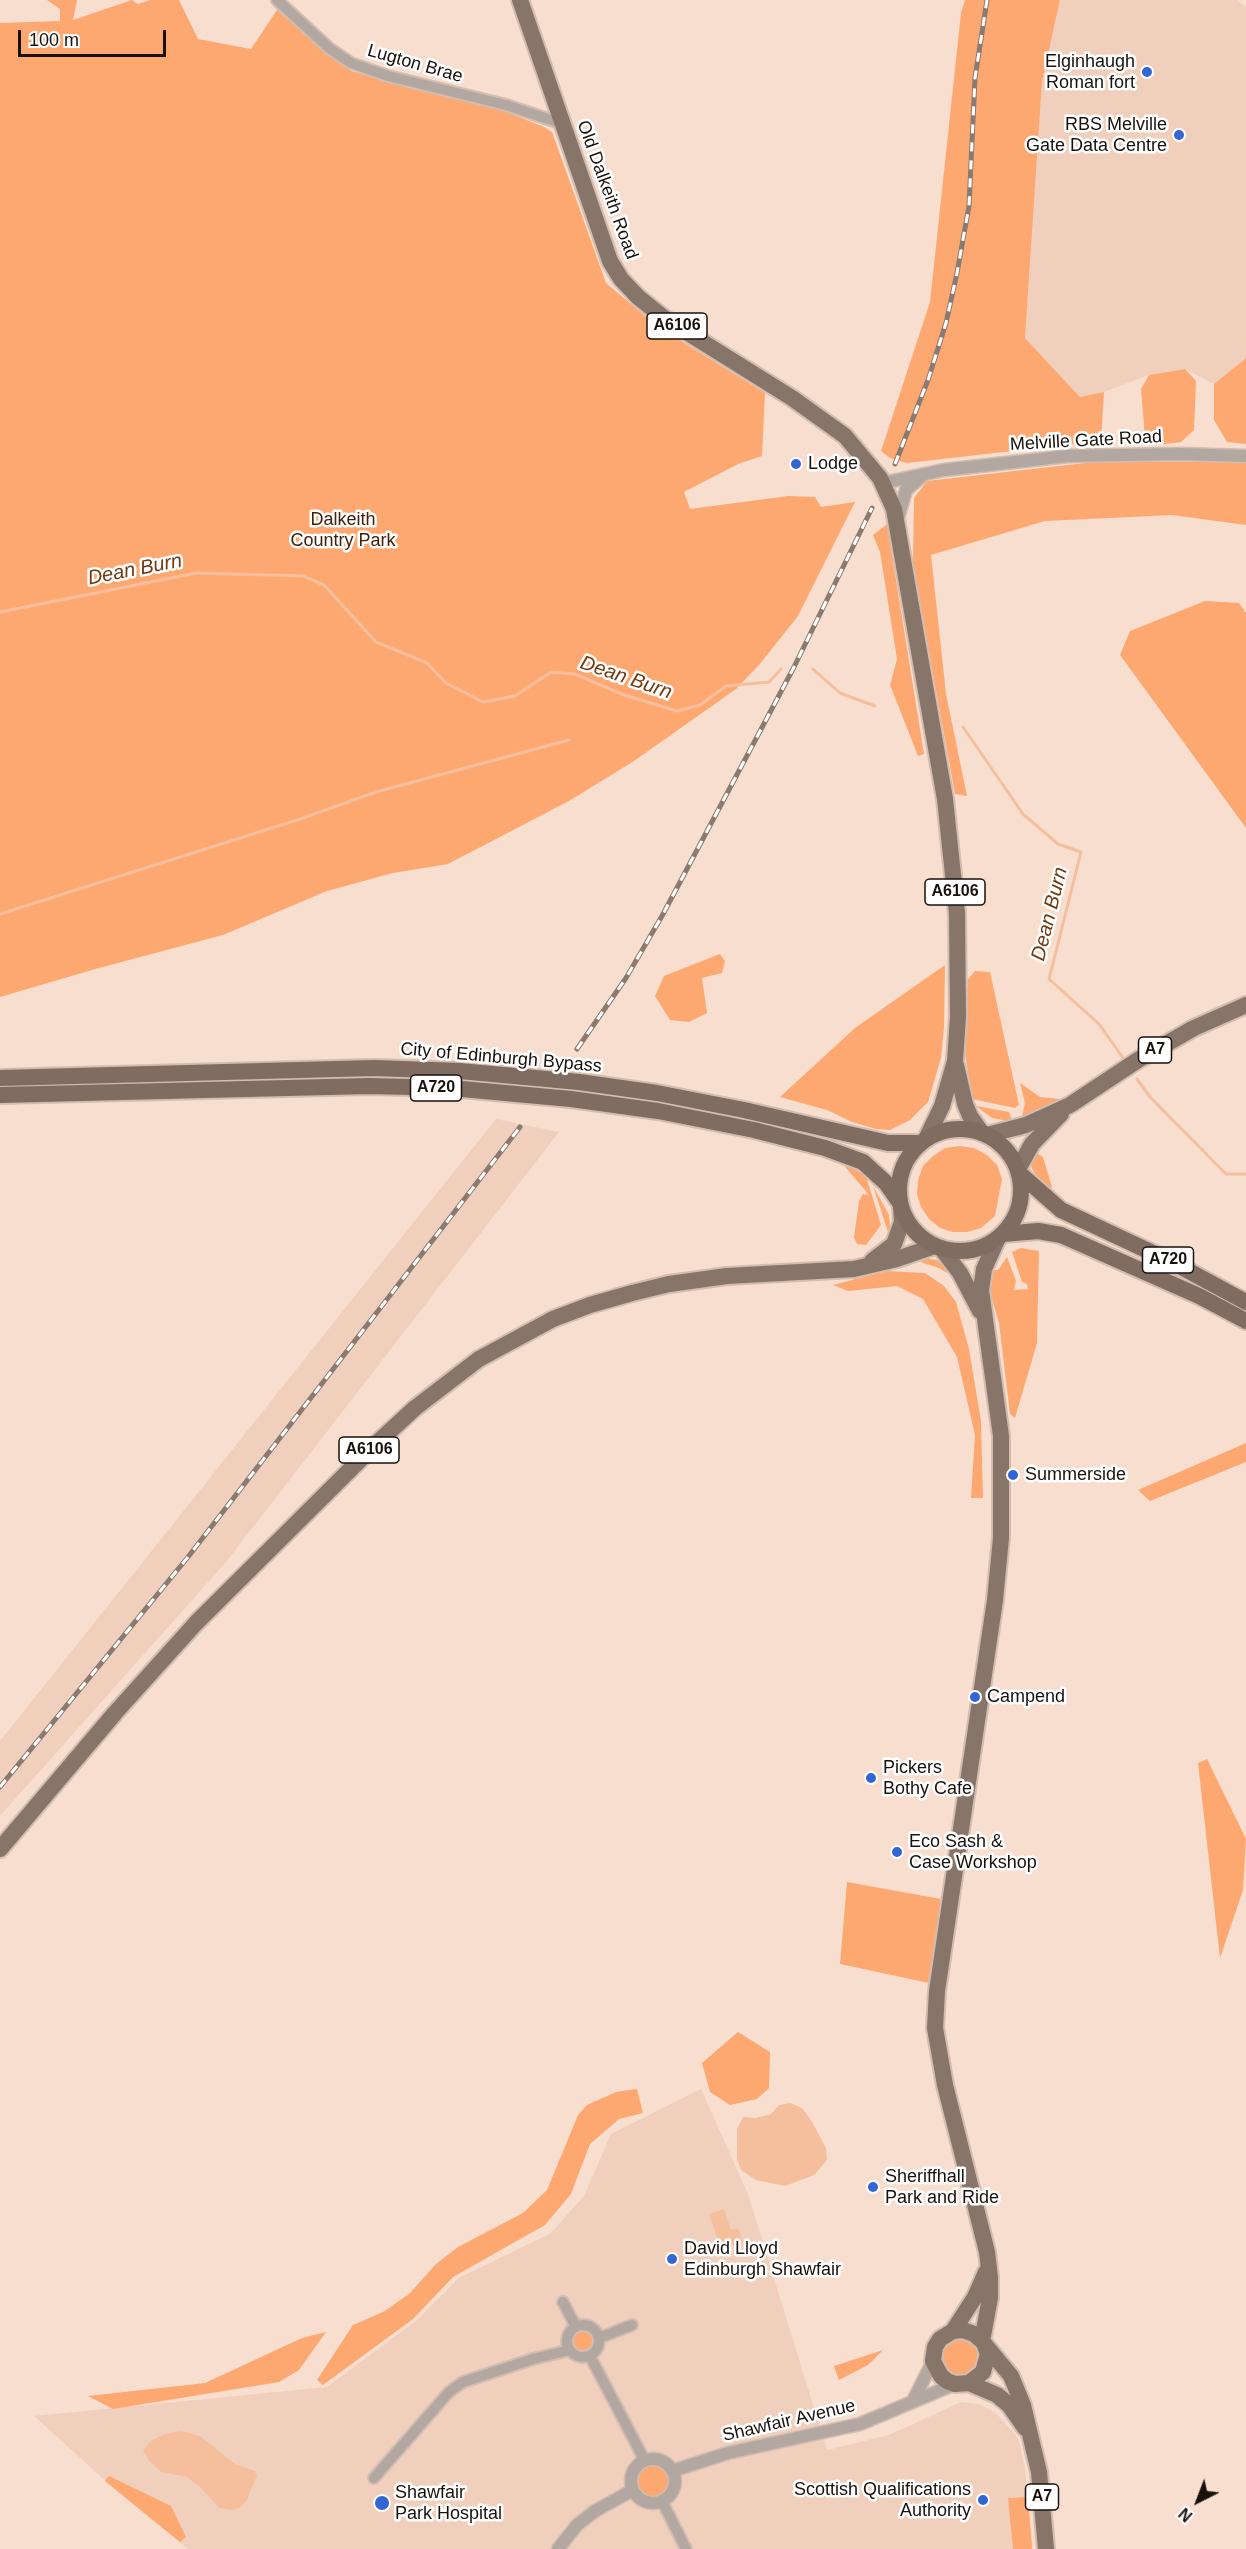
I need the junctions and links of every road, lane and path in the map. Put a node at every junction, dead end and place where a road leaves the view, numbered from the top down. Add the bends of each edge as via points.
1 (277, 0) edge
2 (520, 0) edge
3 (563, 124) junction
4 (1246, 456) edge
5 (929, 473) junction
6 (883, 483) junction
7 (897, 523) junction
8 (1246, 1005) edge
9 (955, 1061) junction
10 (0, 1078) edge
11 (0, 1095) edge
12 (1070, 1105) junction
13 (984, 1134) junction
14 (923, 1141) junction
15 (1018, 1171) junction
16 (901, 1205) junction
17 (1001, 1236) junction
18 (938, 1247) junction
19 (864, 1266) junction
20 (1246, 1302) edge
21 (984, 1320) junction
22 (1246, 1321) edge
23 (0, 1849) edge
24 (989, 2265) junction
25 (563, 2302) dead end
26 (986, 2313) junction
27 (633, 2325) dead end
28 (576, 2327) junction
29 (953, 2331) junction
30 (599, 2338) junction
31 (983, 2343) junction
32 (570, 2350) junction
33 (590, 2356) junction
34 (933, 2361) junction
35 (1002, 2365) junction
36 (962, 2384) junction
37 (912, 2402) junction
38 (1033, 2445) junction
39 (645, 2461) junction
40 (672, 2471) junction
41 (374, 2478) dead end
42 (633, 2490) junction
43 (662, 2502) junction
44 (558, 2549) edge
45 (686, 2549) edge
46 (1046, 2549) edge

1 - 3 street, Lugton Brae via 329,48 358,66
2 - 3 main road, Old Dalkeith Road / A6106
3 - 6 main road, Old Dalkeith Road / A6106 via 610,261 625,285 664,318 831,425 856,446
4 - 5 street, Melville Gate Road via 1068,456
5 - 6 street, Melville Gate Road
5 - 7 street via 917,478 906,490
6 - 7 main road, A6106
7 - 9 main road, A6106 via 949,832 959,961
8 - 12 main road, A7 via 1194,1028
9 - 13 main road, A6106 via 965,1104
9 - 14 main road, A6106 via 942,1106
10 - 14 highway, City of Edinburgh Bypass / A720 via 374,1068 460,1071 657,1093 888,1143
11 - 16 highway, City of Edinburgh Bypass / A720 via 369,1086 451,1088 571,1099 658,1111 825,1148 864,1162
12 - 13 main road, A7 via 1026,1125
12 - 15 main road, A7 via 1032,1144
13 - 14 highway via 956,1129
13 - 15 highway via 1004,1147
14 - 16 highway via 903,1170
15 - 17 highway via 1019,1206
15 - 20 highway, A720 via 1047,1200 1070,1215 1172,1262
16 - 18 highway via 915,1232
16 - 19 main road, A6106 via 902,1222 894,1244
17 - 18 highway via 976,1249
17 - 21 main road, A7 via 984,1269
17 - 22 highway, A720 via 1038,1231 1061,1235
18 - 19 main road, A6106
18 - 21 main road, A7 via 960,1273
19 - 23 main road, A6106 via 829,1272 727,1276 632,1293 553,1319 472,1364 377,1443 196,1623
21 - 24 main road, A7 via 1001,1436 1001,1538 935,2028
24 - 26 main road, A7 via 990,2298
24 - 29 main road via 975,2297
25 - 28 street
26 - 31 main road, A7
26 - 35 main road, A7 via 991,2340
27 - 30 street
28 - 30 street via 592,2328
28 - 32 street via 568,2337
29 - 31 main road, A7 via 974,2334
29 - 34 main road via 940,2339
30 - 33 street via 597,2349
31 - 35 main road, A7
31 - 36 main road, A7 via 987,2354 983,2372
32 - 33 street via 579,2357
32 - 41 street via 463,2382 449,2391
33 - 39 street
34 - 36 main road, A7 via 940,2376
34 - 37 street
35 - 38 main road, A7 via 1020,2394
36 - 37 street, Shawfair Avenue
36 - 38 main road, A7 via 987,2389 1008,2404
37 - 40 street, Shawfair Avenue via 861,2424 728,2453
38 - 46 main road, A7
39 - 40 street via 660,2461
39 - 42 street via 634,2470
40 - 43 street via 675,2485
42 - 43 street via 645,2502
42 - 44 street via 577,2525
43 - 45 street

